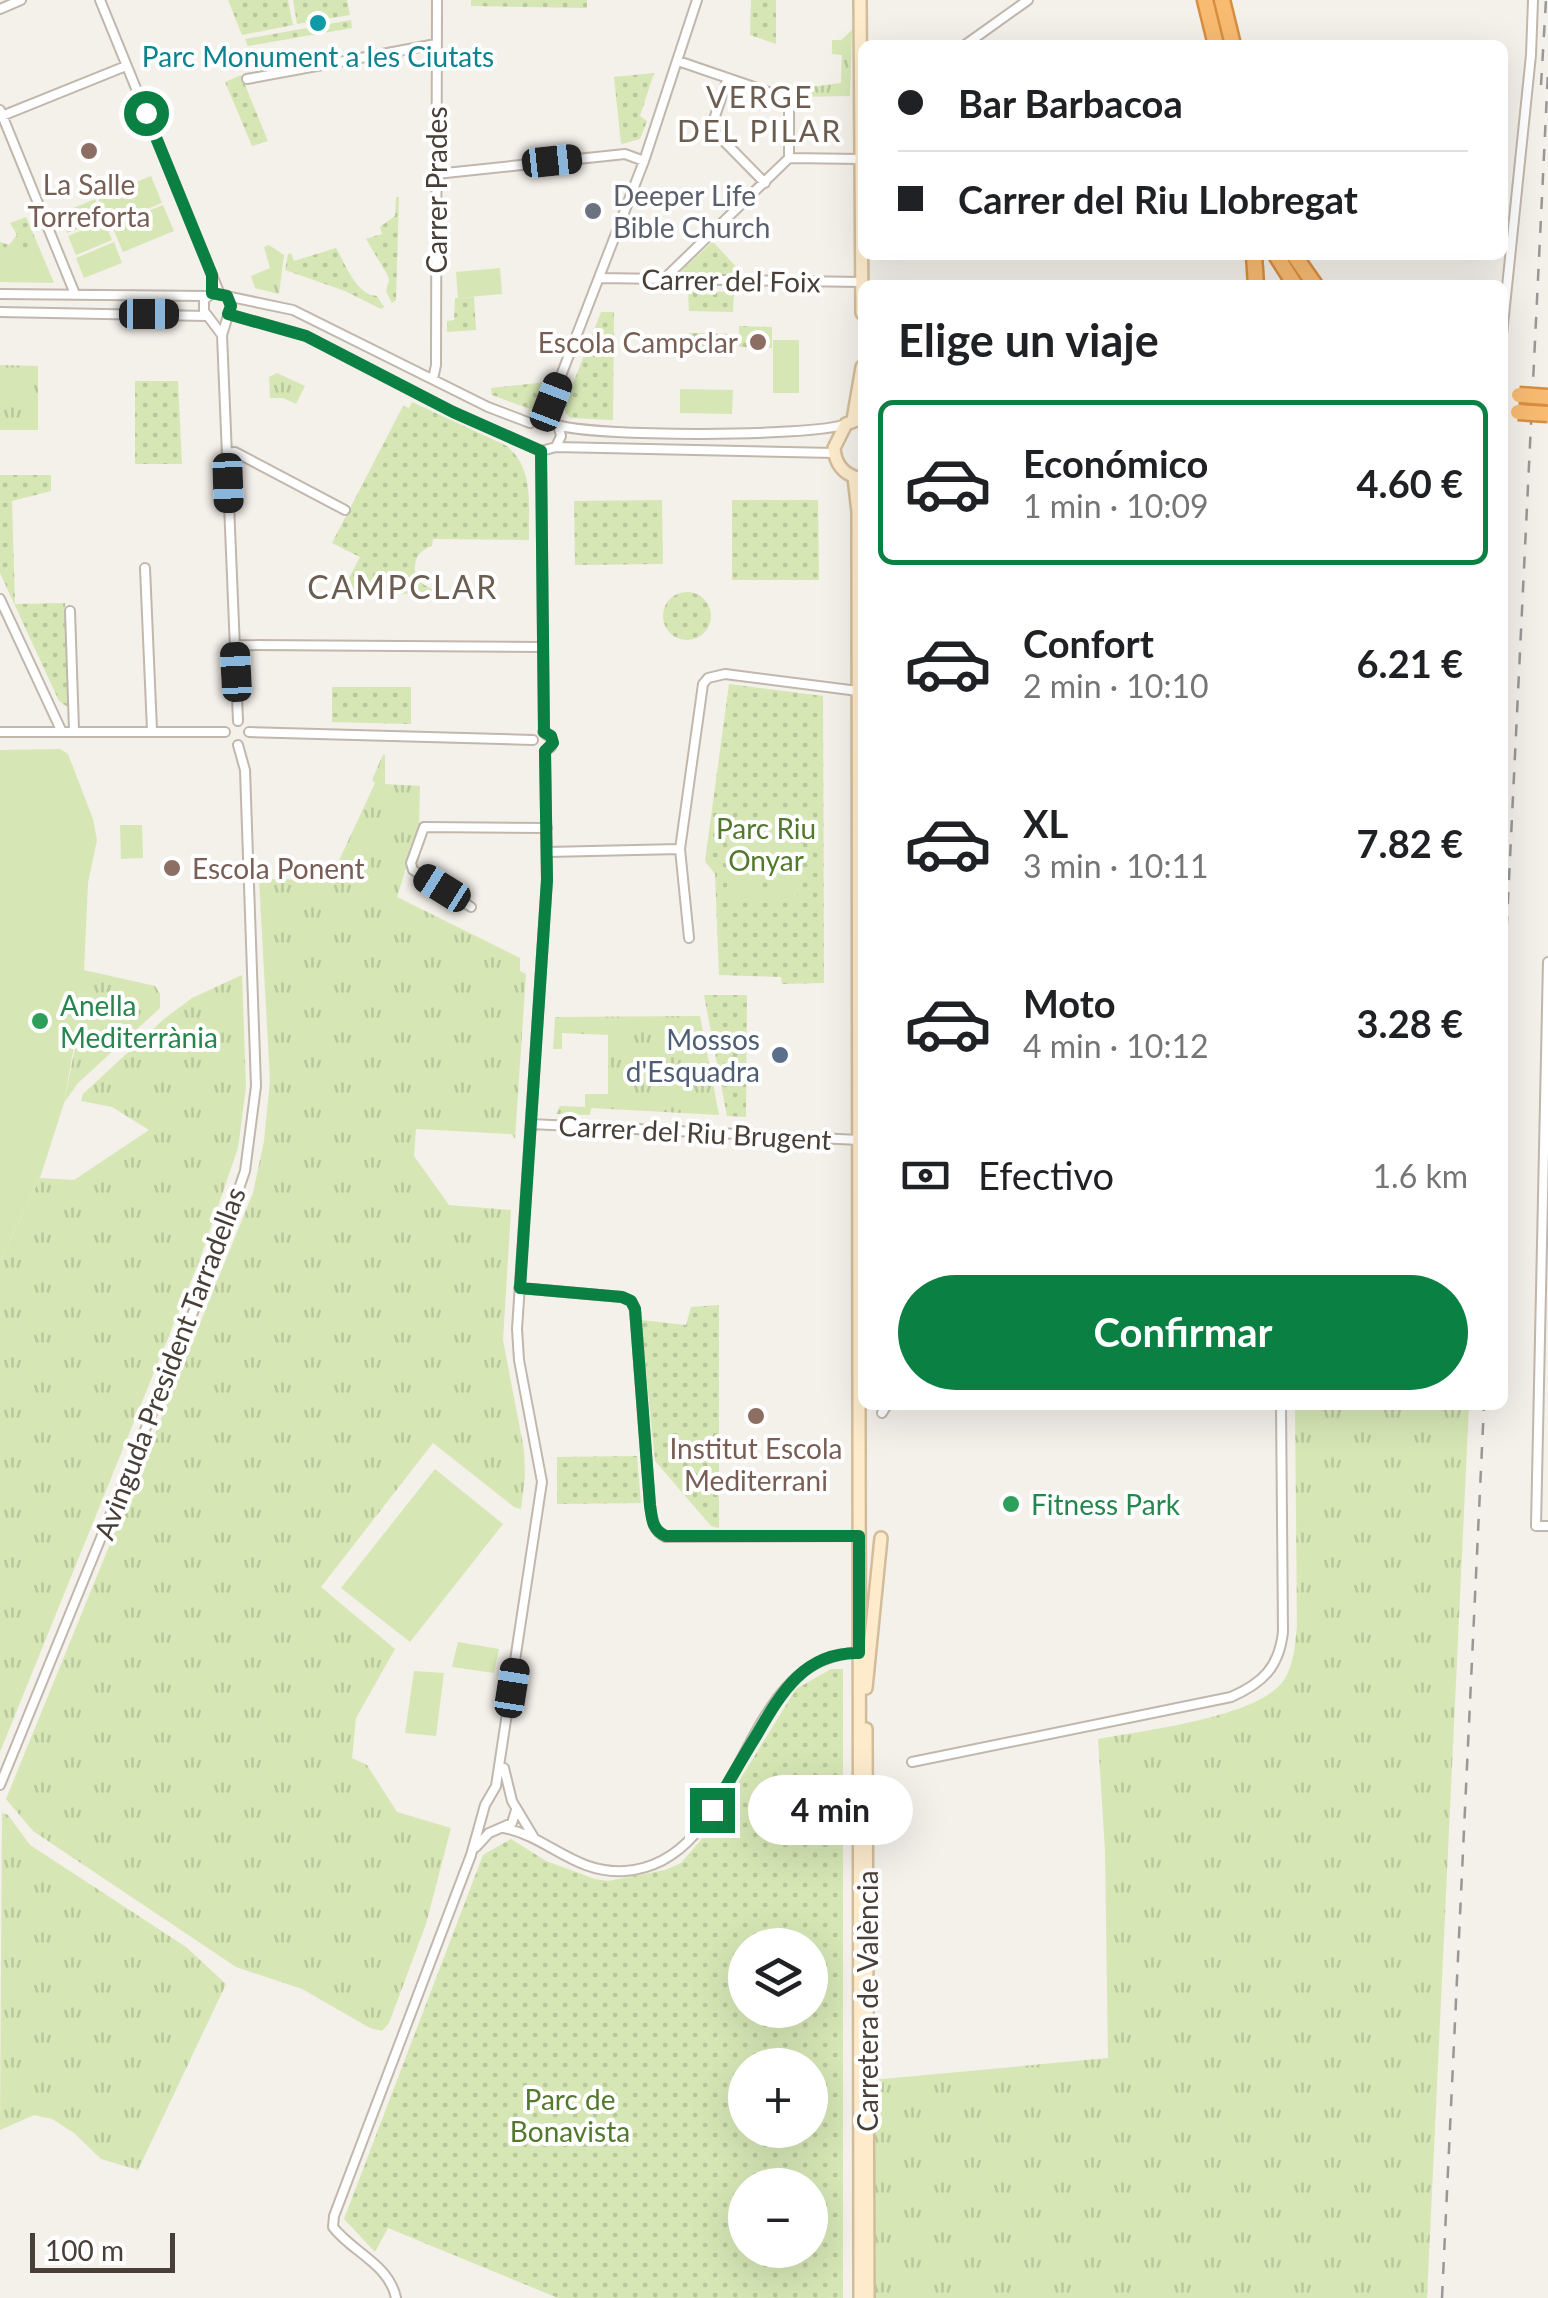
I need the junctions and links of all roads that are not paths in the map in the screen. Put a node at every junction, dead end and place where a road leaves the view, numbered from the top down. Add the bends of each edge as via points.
1 (22, 0) edge
2 (100, 0) edge
3 (437, 0) edge
4 (697, 0) edge
5 (864, 0) edge
6 (1028, 0) edge
7 (1205, 0) edge
8 (1222, 0) edge
9 (1534, 0) edge
10 (0, 9) edge
11 (863, 40) edge
12 (867, 40) edge
13 (972, 40) edge
14 (1215, 40) edge
15 (1233, 40) edge
16 (436, 44) junction
17 (678, 61) junction
18 (126, 66) junction
19 (247, 78) dead end
20 (728, 78) junction
21 (1, 113) edge
22 (789, 158) junction
23 (858, 159) edge
24 (644, 160) junction
25 (436, 174) junction
26 (765, 182) junction
27 (600, 278) junction
28 (664, 279) junction
29 (1508, 280) edge
30 (858, 283) edge
31 (0, 294) edge
32 (75, 294) junction
33 (216, 294) junction
34 (0, 312) edge
35 (227, 315) junction
36 (209, 317) junction
37 (222, 335) junction
38 (433, 378) junction
39 (858, 394) edge
40 (1511, 394) edge
41 (1548, 397) edge
42 (1510, 412) edge
43 (1548, 414) edge
44 (546, 417) junction
45 (854, 421) edge
46 (530, 424) junction
47 (558, 424) junction
48 (529, 444) junction
49 (556, 447) junction
50 (541, 451) junction
51 (227, 453) junction
52 (834, 454) junction
53 (858, 478) edge
54 (346, 510) dead end
55 (145, 568) dead end
56 (0, 599) edge
57 (70, 610) dead end
58 (235, 645) junction
59 (543, 647) junction
60 (858, 691) joint
61 (238, 720) junction
62 (61, 730) junction
63 (74, 730) junction
64 (152, 730) junction
65 (0, 732) edge
66 (225, 732) junction
67 (249, 732) junction
68 (544, 732) junction
69 (533, 740) junction
70 (238, 745) junction
71 (545, 751) junction
72 (547, 828) junction
73 (680, 849) junction
74 (547, 852) junction
75 (471, 906) dead end
76 (688, 938) dead end
77 (1548, 962) edge
78 (1547, 1025) edge
79 (531, 1124) junction
80 (858, 1140) edge
81 (1544, 1279) edge
82 (520, 1288) junction
83 (859, 1410) edge
84 (866, 1410) edge
85 (1282, 1410) edge
86 (1548, 1526) edge
87 (859, 1536) junction
88 (881, 1538) dead end
89 (859, 1653) junction
90 (866, 1688) junction
91 (503, 1749) junction
92 (912, 1762) dead end
93 (0, 1785) edge
94 (490, 1799) junction
95 (514, 1806) junction
96 (484, 1814) junction
97 (501, 1829) junction
98 (533, 1836) junction
99 (471, 1855) junction
100 (396, 2298) edge
101 (860, 2298) edge
102 (868, 2298) edge

1 - 10 street
2 - 18 street
3 - 16 street, Carrer Prades
4 - 17 street
5 - 11 main road
5 - 12 main road
6 - 13 street
7 - 14 highway
8 - 15 highway
9 - 29 street
16 - 19 street
16 - 25 street, Carrer Prades
17 - 20 street
17 - 24 street
18 - 21 street
18 - 33 street
20 - 22 street via 788,99
20 - 26 street via 712,128
21 - 32 street
22 - 23 street
22 - 26 street
24 - 25 street via 625,154
24 - 27 street
25 - 38 street, Carrer Prades
26 - 28 street
27 - 28 street, Carrer del Foix
27 - 44 street
28 - 30 street, Carrer del Foix
31 - 32 street
32 - 33 street
33 - 35 street via 231,306
33 - 36 street via 203,306
33 - 38 street via 292,310
34 - 36 street
35 - 36 street
35 - 37 street
35 - 48 street via 306,336
36 - 37 street
37 - 51 street
38 - 46 street
39 - 45 main road
40 - 41 highway, bridge
42 - 43 highway, bridge
44 - 46 street
44 - 47 street
45 - 47 street via 811,432 648,432
45 - 52 main road via 835,441
46 - 48 street
47 - 49 street
48 - 50 street
49 - 50 street
49 - 52 street
50 - 59 street
51 - 54 street
51 - 58 street
52 - 53 main road
53 - 60 main road
55 - 64 street
56 - 62 street
57 - 63 street
58 - 59 street
58 - 61 street
59 - 68 street
60 - 73 street via 725,674 708,678 698,699
61 - 66 street
61 - 67 street
62 - 63 street
62 - 65 street
63 - 64 street
64 - 66 street
66 - 70 street
67 - 69 street
67 - 70 street
68 - 69 street
68 - 71 street via 553,743
69 - 71 street
70 - 93 street, Avinguda President Tarradellas via 256,1086 245,1171
71 - 72 street
72 - 74 street
72 - 75 street via 424,827 413,870
73 - 74 street
73 - 76 street
74 - 79 street
77 - 78 street
78 - 81 street
79 - 80 street, Carrer del Riu Brugent
79 - 82 street
81 - 86 street via 1536,1526
82 - 87 street via 631,1301 650,1505 659,1534
82 - 91 street via 519,1360 542,1482
83 - 87 main road
84 - 90 main road, Carretera de València
85 - 92 street via 1281,1650 1265,1676 1231,1697
87 - 89 main road
88 - 90 main road
89 - 98 street via 820,1660 793,1678 712,1810 678,1849 641,1868 607,1870 576,1864
89 - 101 main road
90 - 102 main road, Carretera de València
91 - 94 street
91 - 95 street
94 - 95 street via 500,1796
94 - 96 street
95 - 97 street via 516,1818
95 - 98 street
96 - 97 street
96 - 99 street
97 - 98 street
97 - 99 street
99 - 100 street via 334,2216 339,2235 374,2262

